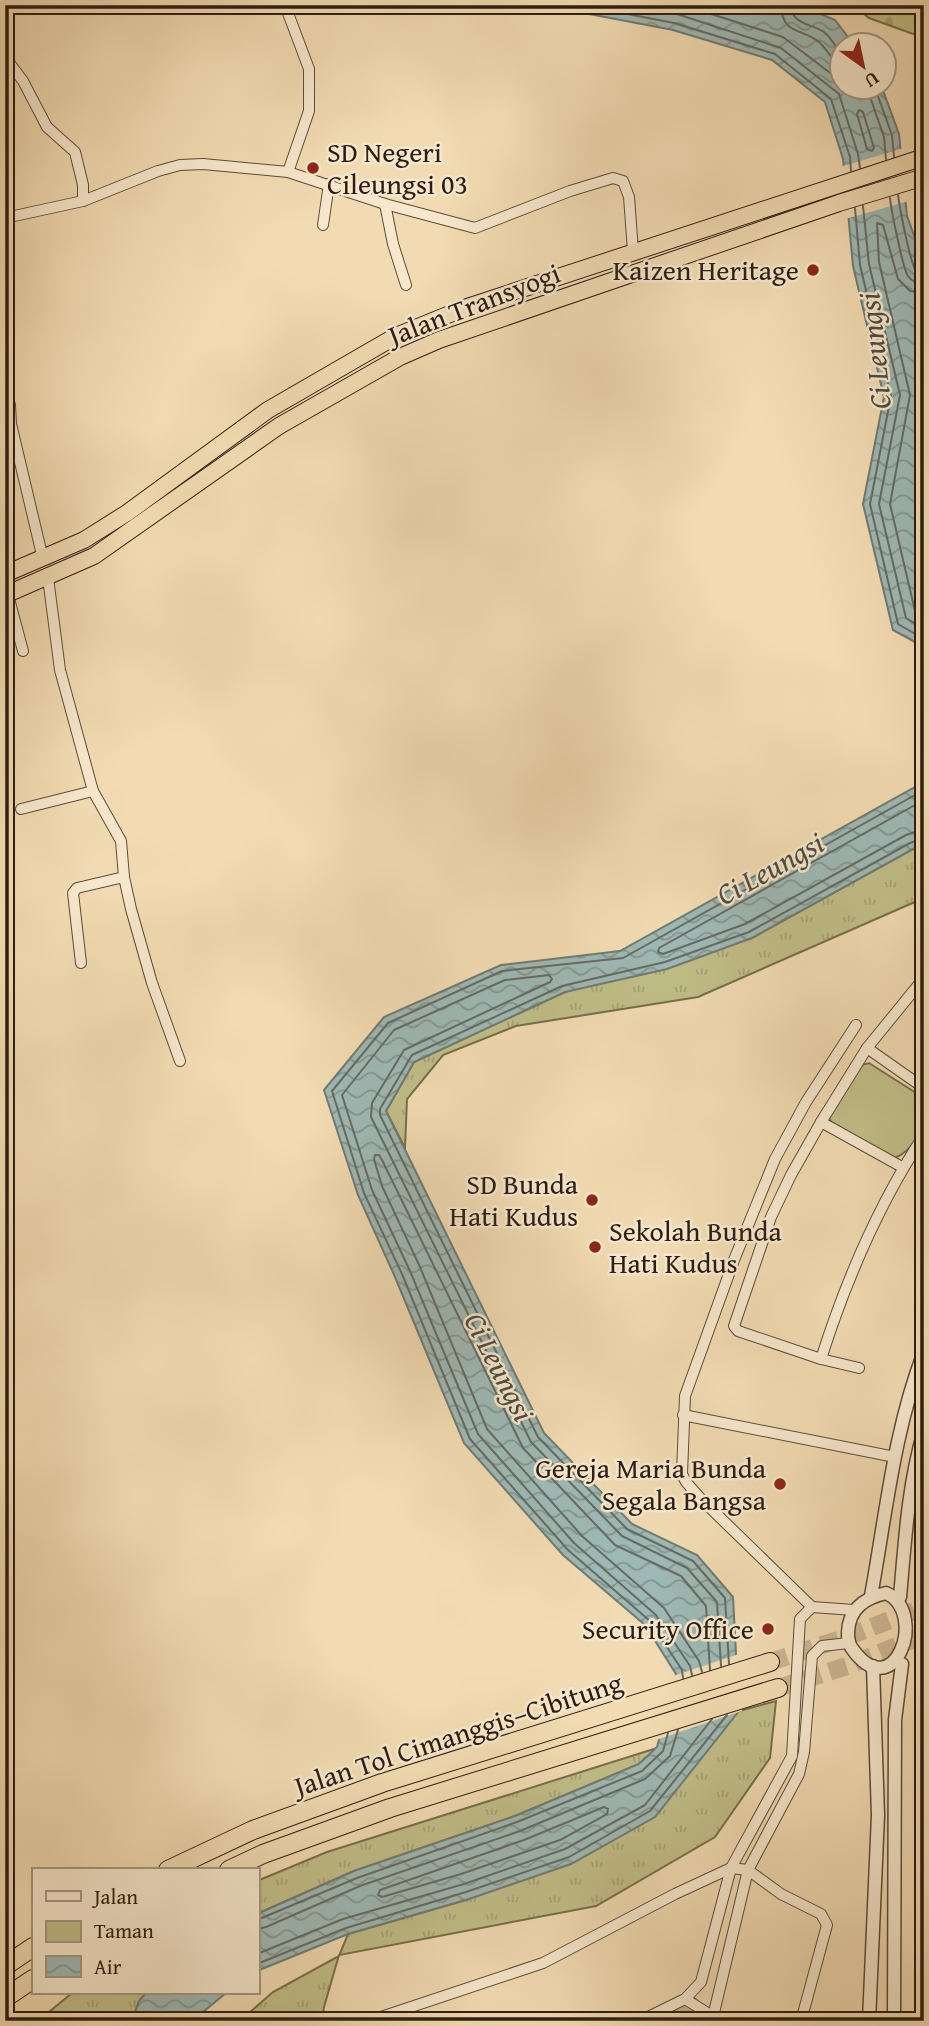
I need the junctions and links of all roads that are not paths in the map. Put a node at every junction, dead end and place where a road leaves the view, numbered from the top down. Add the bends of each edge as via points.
1 (285, 5) edge
2 (5, 57) edge
3 (921, 158) edge
4 (288, 172) junction
5 (921, 178) edge
6 (329, 184) junction
7 (83, 201) junction
8 (384, 204) junction
9 (5, 218) edge
10 (323, 225) dead end
11 (633, 251) junction
12 (406, 285) dead end
13 (5, 394) edge
14 (157, 491) junction
15 (168, 506) junction
16 (43, 559) junction
17 (5, 574) edge
18 (48, 578) junction
19 (7, 595) edge
20 (23, 651) dead end
21 (93, 791) junction
22 (21, 809) dead end
23 (124, 877) junction
24 (80, 963) dead end
25 (924, 978) edge
26 (856, 1025) dead end
27 (867, 1048) junction
28 (180, 1061) dead end
29 (924, 1088) edge
30 (821, 1122) junction
31 (924, 1135) edge
32 (902, 1167) junction
33 (924, 1352) edge
34 (821, 1359) junction
35 (859, 1368) dead end
36 (683, 1415) junction
37 (924, 1431) edge
38 (895, 1457) junction
39 (871, 1596) junction
40 (900, 1597) junction
41 (812, 1606) junction
42 (854, 1610) junction
43 (916, 1610) dead end
44 (848, 1643) junction
45 (917, 1650) dead end
46 (770, 1662) tunnel mouth
47 (902, 1664) junction
48 (873, 1666) junction
49 (778, 1688) tunnel mouth
50 (171, 1868) edge
51 (233, 1868) edge
52 (731, 1868) junction
53 (748, 1870) junction
54 (32, 1948) edge
55 (5, 1966) edge
56 (32, 1980) edge
57 (5, 1998) edge
58 (685, 1999) junction
59 (869, 2017) edge
60 (894, 2017) edge
61 (713, 2019) edge
62 (369, 2021) edge
63 (640, 2021) edge
64 (801, 2021) edge

1 - 4 street via 309,69 309,111
2 - 7 street via 47,127 75,152
3 - 11 highway, Jalan Transyogi
4 - 6 street
4 - 7 street via 180,165
5 - 15 highway, Jalan Transyogi via 400,356 279,426
6 - 8 street
6 - 10 street
7 - 9 street
8 - 11 street via 475,229 613,178 623,181 629,197
8 - 12 street
11 - 14 highway, Jalan Transyogi via 396,336 268,410
13 - 16 street
14 - 15 highway
14 - 16 highway, Jalan Transyogi via 84,540
15 - 18 highway, Jalan Transyogi via 94,556
16 - 17 highway, Jalan Transyogi
18 - 19 highway, Jalan Transyogi
18 - 21 street via 60,670
19 - 20 street
21 - 22 street
21 - 23 street via 121,841
23 - 24 street via 75,890
23 - 28 street via 152,983
25 - 27 street
26 - 36 street via 775,1159 685,1396
27 - 29 street
27 - 30 street
30 - 32 street
30 - 34 street via 771,1217 734,1326
31 - 32 street
32 - 34 street via 850,1275
33 - 38 street via 912,1382
34 - 35 street
36 - 38 street
36 - 41 street via 681,1464 686,1482
37 - 40 street via 906,1521
38 - 39 street
39 - 40 street
39 - 42 street
40 - 43 street
41 - 42 street
41 - 52 street via 800,1619 792,1756
42 - 44 street
44 - 48 street
44 - 53 street via 822,1646 812,1656 799,1774
45 - 47 street
46 - 50 highway, Jalan Tol Cimanggis–Cibitung via 382,1783 253,1830
47 - 48 street
47 - 60 street via 895,1720
48 - 59 street via 878,1815
49 - 51 highway, Jalan Tol Cimanggis–Cibitung via 390,1808
52 - 53 street
52 - 58 street via 701,1982
52 - 62 street via 542,1963
53 - 61 street
53 - 64 street via 781,1894 821,1914 827,1925
54 - 55 highway
56 - 57 highway
58 - 61 street
58 - 63 street

